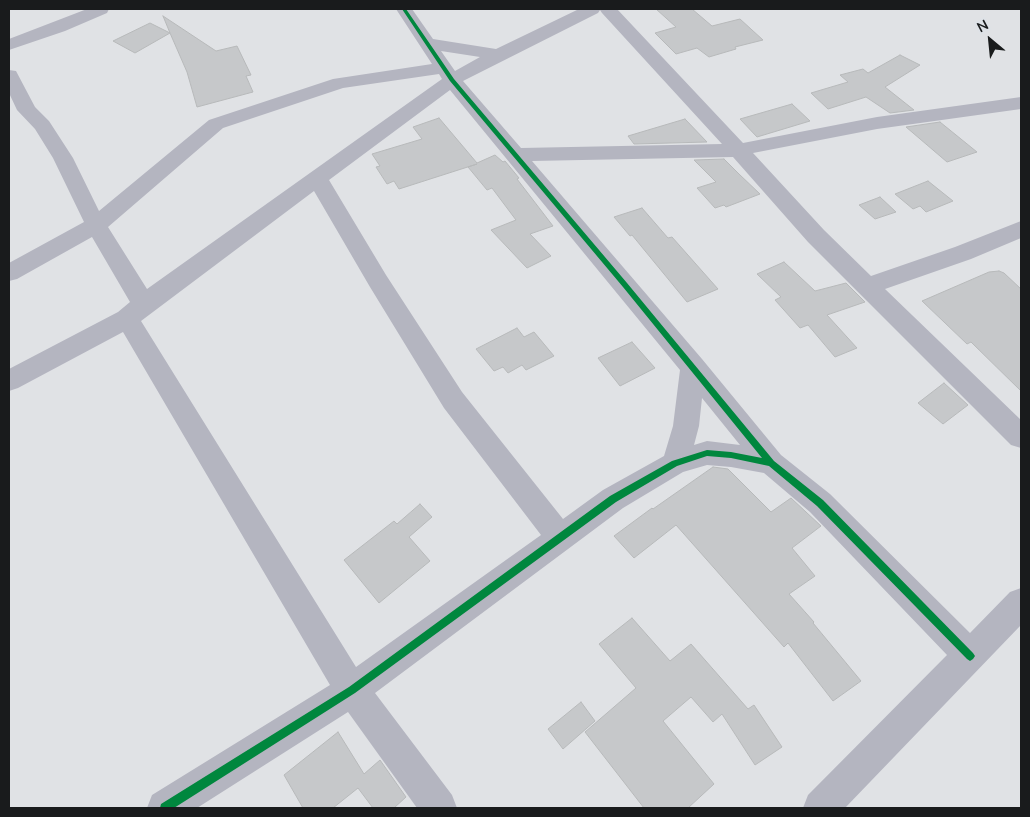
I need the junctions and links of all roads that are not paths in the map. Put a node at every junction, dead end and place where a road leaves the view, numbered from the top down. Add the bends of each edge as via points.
1 (100, 9) edge
2 (404, 9) edge
3 (592, 9) edge
4 (608, 9) edge
5 (428, 43) junction
6 (9, 45) edge
7 (498, 55) junction
8 (448, 74) junction
9 (9, 75) edge
10 (1021, 103) edge
11 (738, 150) junction
12 (516, 155) junction
13 (318, 178) junction
14 (96, 225) junction
15 (1021, 229) edge
16 (9, 273) edge
17 (869, 286) junction
18 (135, 311) junction
19 (693, 366) junction
20 (9, 381) edge
21 (1021, 436) edge
22 (675, 463) junction
23 (771, 463) junction
24 (560, 538) junction
25 (1021, 603) edge
26 (970, 656) junction
27 (352, 690) junction
28 (166, 808) edge
29 (439, 808) edge
30 (821, 808) edge

1 - 6 street
2 - 5 street
3 - 7 street
4 - 11 street
5 - 7 street
5 - 8 street
7 - 8 street
8 - 12 street
8 - 13 street
8 - 14 street via 340,83 216,124
9 - 14 street via 28,110 63,158
10 - 11 street via 877,123
11 - 12 street
11 - 17 street via 816,236
12 - 19 street
13 - 18 street
13 - 24 street via 378,282 453,400
14 - 16 street
14 - 18 street via 118,265
15 - 17 street
17 - 21 street
18 - 20 street
18 - 27 street
19 - 22 street via 686,426
19 - 23 street
22 - 23 street via 707,453
22 - 24 street via 613,499
23 - 26 street via 820,503
24 - 27 street
25 - 26 street
26 - 30 street
27 - 28 street
27 - 29 street

